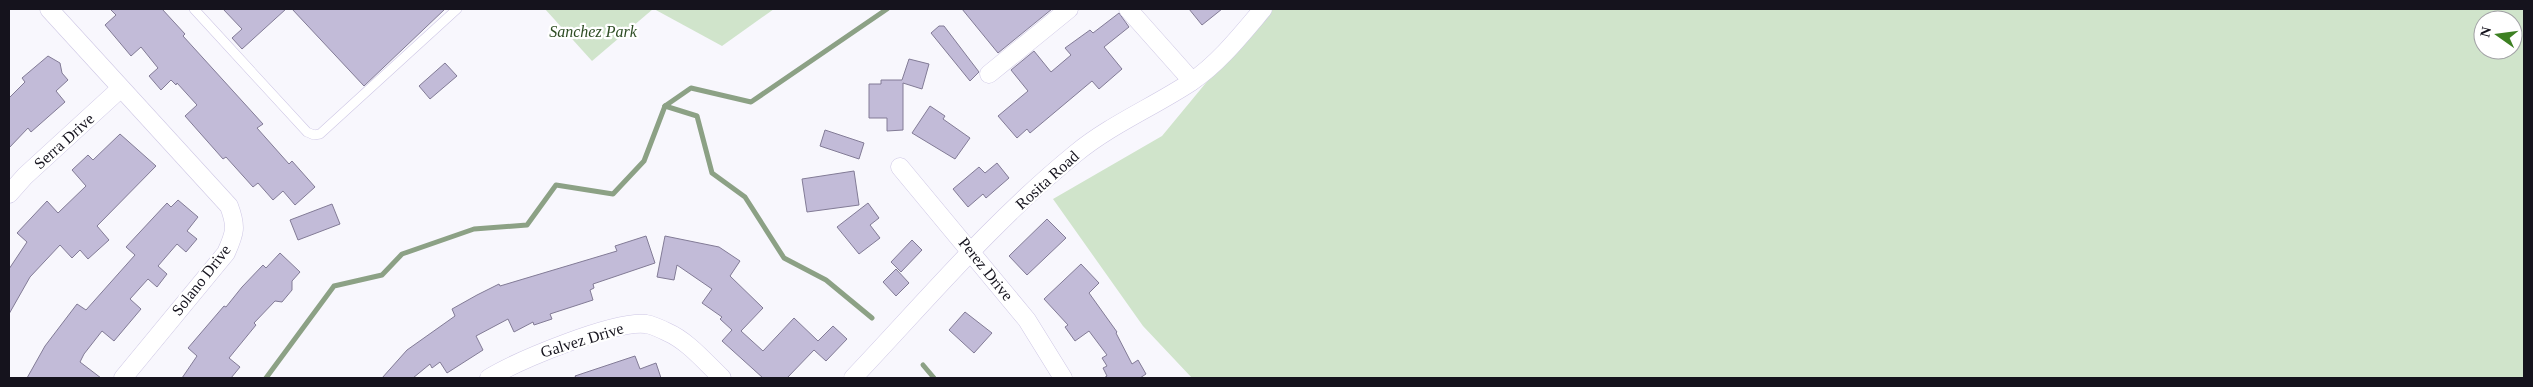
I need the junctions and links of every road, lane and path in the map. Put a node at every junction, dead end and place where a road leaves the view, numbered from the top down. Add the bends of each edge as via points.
1 (49, 9) edge
2 (194, 9) edge
3 (457, 9) edge
4 (1069, 9) edge
5 (1128, 9) edge
6 (1262, 9) edge
7 (989, 74) dead end
8 (1192, 81) junction
9 (120, 89) junction
10 (900, 167) dead end
11 (9, 194) edge
12 (972, 252) junction
13 (123, 378) edge
14 (489, 378) edge
15 (722, 378) edge
16 (853, 378) edge
17 (1063, 378) edge

1 - 9 street, Solano Drive
2 - 3 lane via 301,125 314,135 320,134
4 - 7 street
5 - 8 street
6 - 8 street, Rosita Road via 1234,44
8 - 12 street, Rosita Road via 1077,152
9 - 11 street, Serra Drive
9 - 13 street, Solano Drive via 150,117 229,206 235,222 234,236 226,253
10 - 12 street, Perez Drive
12 - 16 street, Rosita Road
12 - 17 street, Perez Drive via 1027,320
14 - 15 street, Galvez Drive via 523,359 605,330 645,324 668,332

